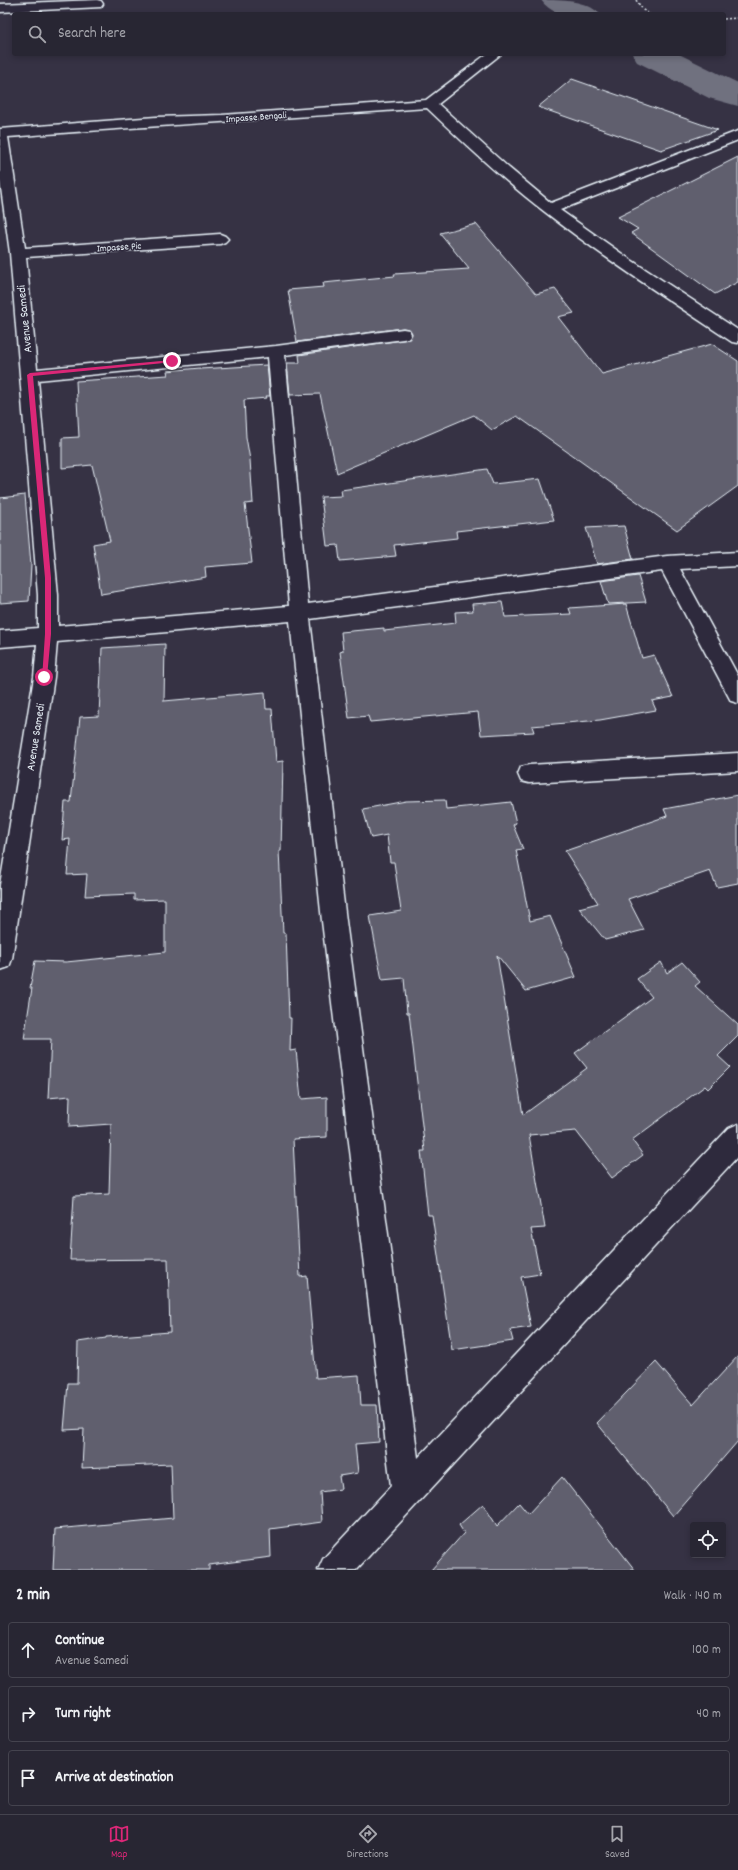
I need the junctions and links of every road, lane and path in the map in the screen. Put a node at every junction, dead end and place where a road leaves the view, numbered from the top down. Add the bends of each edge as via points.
1 (636, 0) edge
2 (97, 4) dead end
3 (0, 8) edge
4 (646, 12) edge
5 (738, 18) edge
6 (726, 19) edge
7 (493, 56) edge
8 (430, 104) junction
9 (0, 133) edge
10 (738, 136) edge
11 (550, 209) junction
12 (220, 239) dead end
13 (18, 253) junction
14 (403, 334) dead end
15 (738, 338) edge
16 (276, 351) junction
17 (30, 375) junction
18 (738, 559) edge
19 (667, 563) junction
20 (299, 613) junction
21 (48, 634) junction
22 (0, 639) edge
23 (738, 695) edge
24 (738, 762) edge
25 (528, 774) dead end
26 (0, 959) edge
27 (738, 1137) edge
28 (407, 1491) junction
29 (334, 1570) edge

1 - 4 path
2 - 3 street
5 - 6 path
7 - 8 street
8 - 9 street, Impasse Bengali
8 - 11 street
9 - 13 street, Avenue Samedi
10 - 11 street
11 - 15 street
12 - 13 street, Impasse Pic
13 - 17 street, Avenue Samedi
14 - 16 street
16 - 17 street
16 - 20 street
17 - 21 street, Avenue Samedi via 48,578
18 - 19 street
19 - 20 street
19 - 23 street
20 - 21 street
20 - 28 street via 334,921
21 - 22 street
21 - 26 street, Avenue Samedi via 44,677
24 - 25 street
27 - 28 street
28 - 29 street

